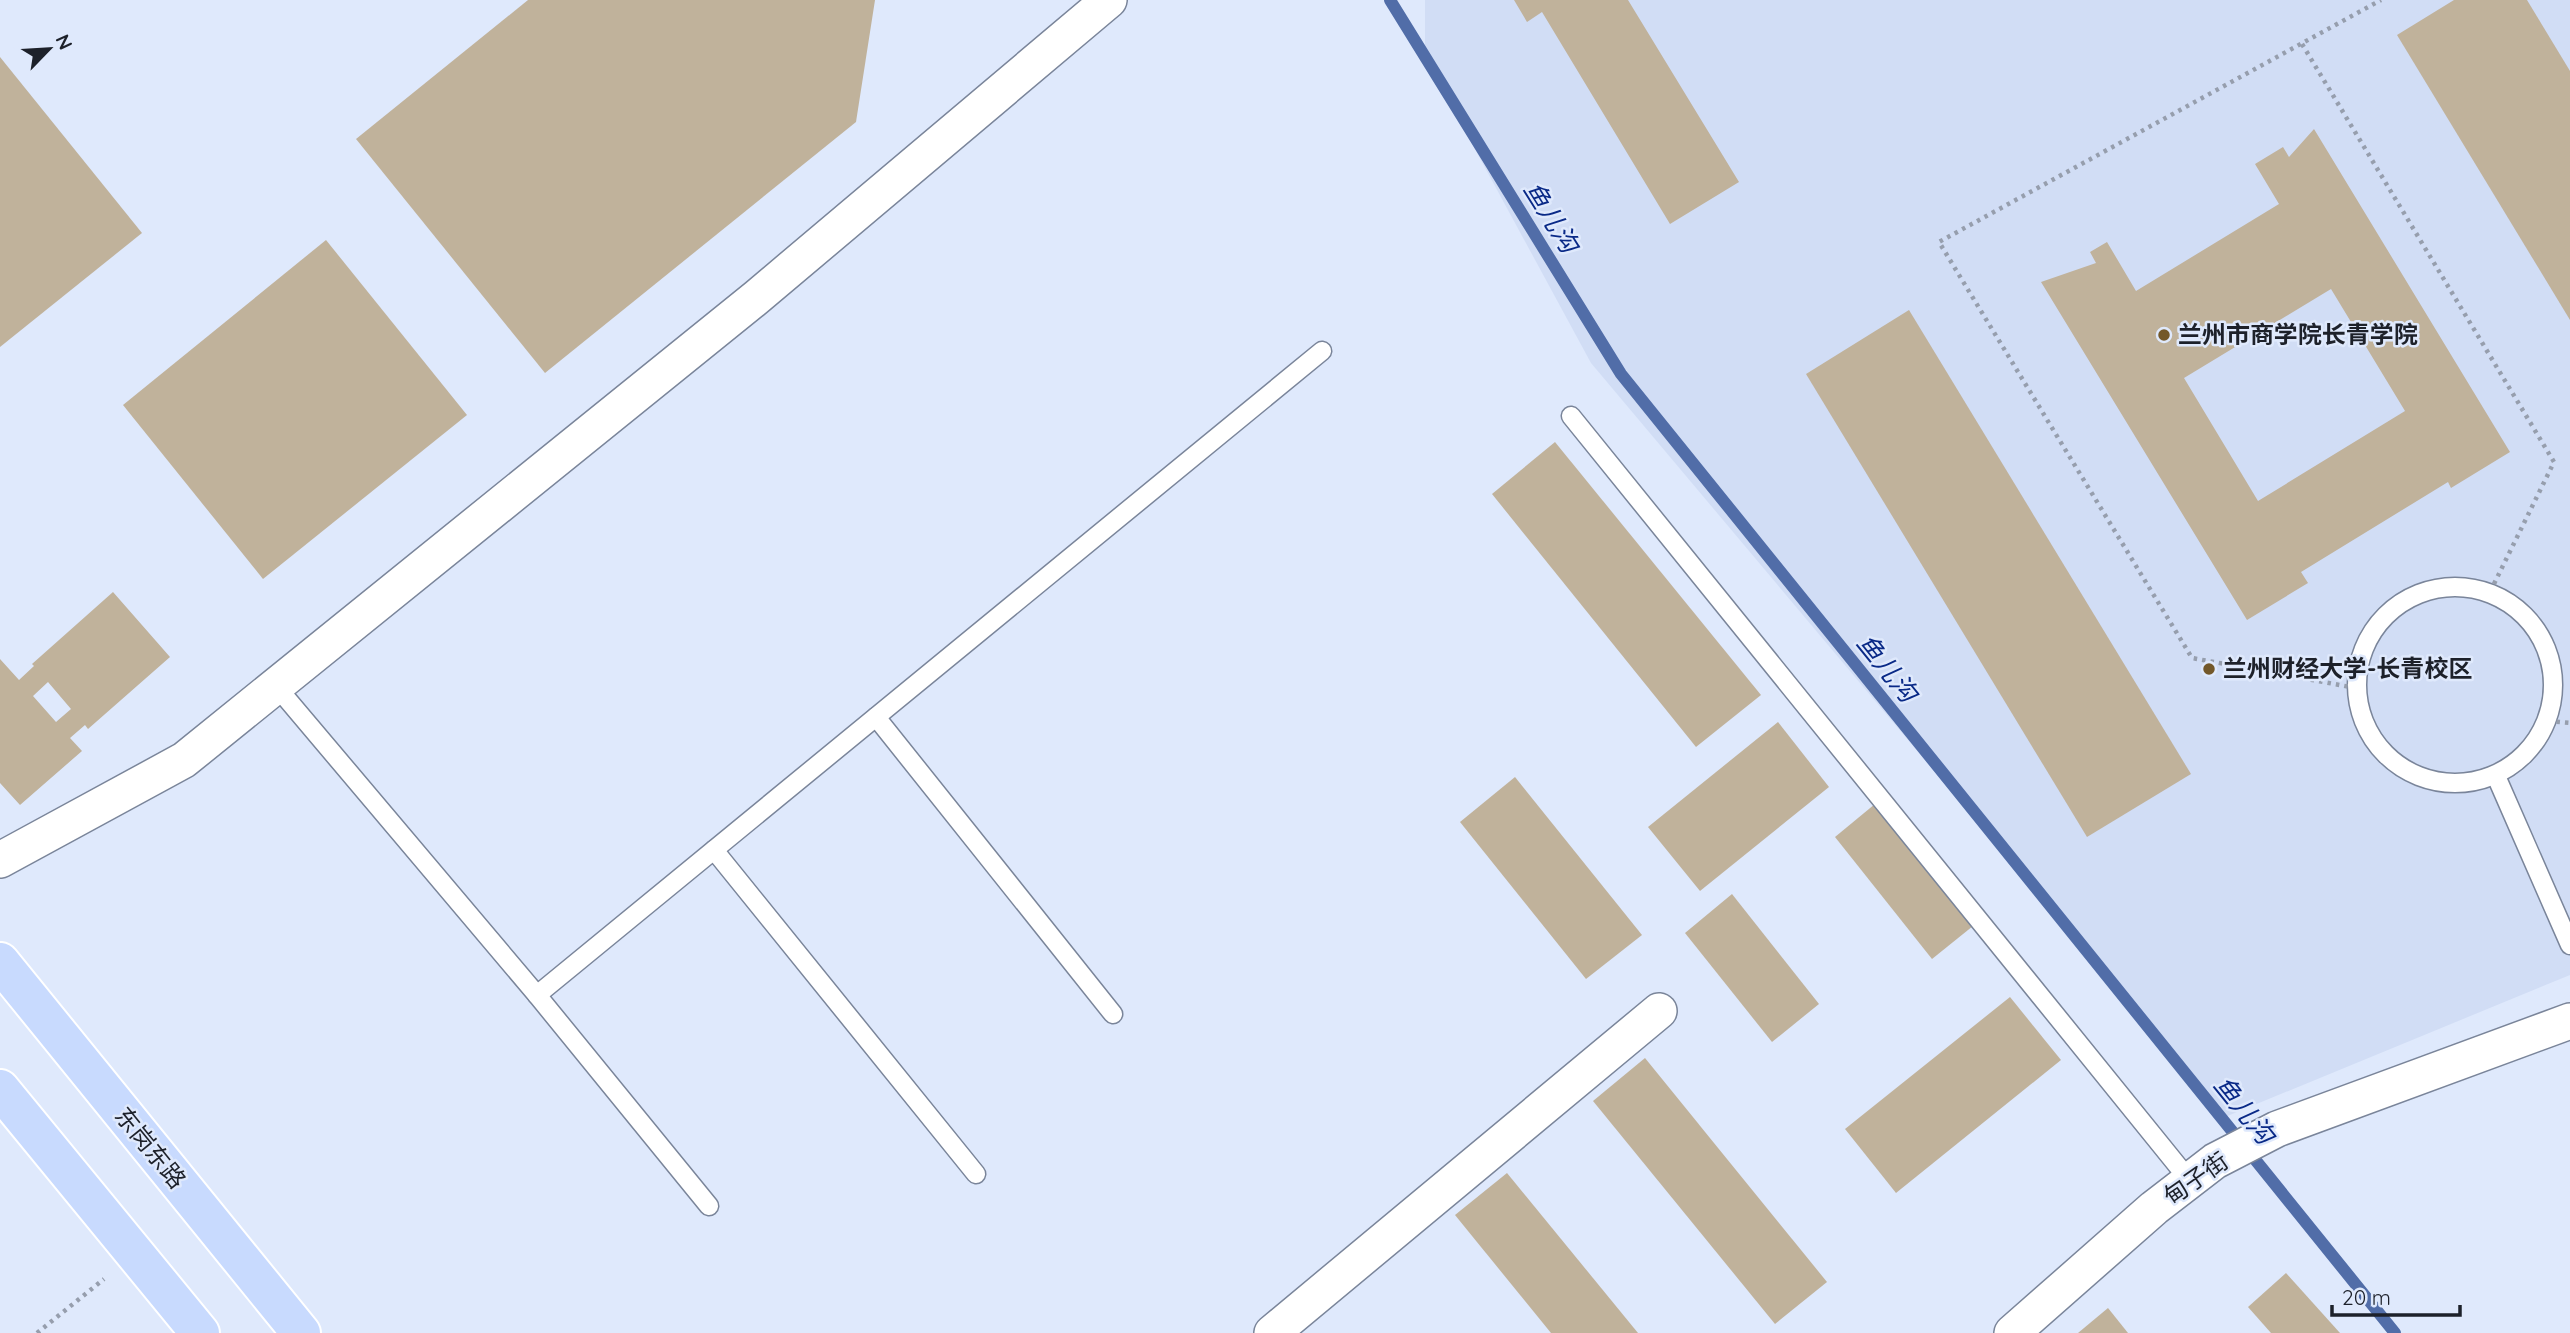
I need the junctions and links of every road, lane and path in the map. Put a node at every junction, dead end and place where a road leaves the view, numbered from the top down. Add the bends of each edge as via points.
1 (1109, 0) edge
2 (2381, 0) edge
3 (2302, 44) junction
4 (1322, 351) dead end
5 (1571, 416) dead end
6 (2490, 592) junction
7 (276, 686) junction
8 (2356, 688) junction
9 (876, 717) junction
10 (2548, 720) junction
11 (2570, 723) edge
12 (2496, 776) junction
13 (714, 850) junction
14 (0, 860) edge
15 (2570, 945) edge
16 (0, 962) edge
17 (537, 995) junction
18 (1659, 1011) dead end
19 (1113, 1014) dead end
20 (2570, 1021) edge
21 (0, 1089) edge
22 (2203, 1171) junction
23 (976, 1174) dead end
24 (709, 1206) dead end
25 (135, 1254) junction
26 (37, 1333) edge
27 (200, 1333) edge
28 (301, 1333) edge
29 (1272, 1333) edge
30 (2012, 1333) edge

1 - 7 street via 757,297
2 - 3 path
3 - 6 path via 2554,462
3 - 8 path via 1939,242 2192,658
4 - 9 lane
5 - 22 lane
6 - 8 lane via 2452,586 2414,594 2382,617 2362,650
6 - 10 lane via 2523,612 2546,644 2554,682
7 - 14 street via 184,760
7 - 17 lane
8 - 12 lane via 2365,726 2388,758 2421,778 2458,785
9 - 13 lane
9 - 19 lane
10 - 11 path
10 - 12 lane via 2528,753
12 - 15 lane
13 - 17 lane
13 - 23 lane
16 - 28 main road, 东岗东路
17 - 24 lane
18 - 29 street
20 - 22 street, 甸子街 via 2277,1129
21 - 25 main road
22 - 30 street, 甸子街
25 - 26 path
25 - 27 main road

